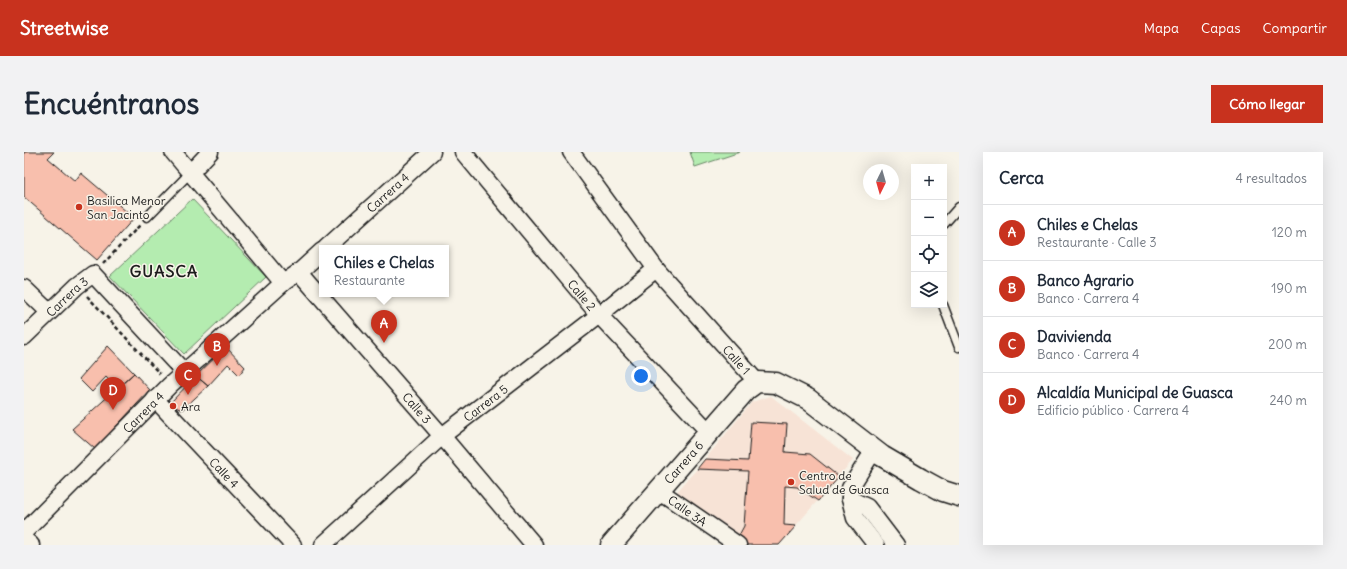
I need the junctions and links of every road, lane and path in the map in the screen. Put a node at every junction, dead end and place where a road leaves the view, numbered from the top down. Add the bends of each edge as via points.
1 (173, 152) edge
2 (210, 152) edge
3 (432, 152) edge
4 (463, 152) edge
5 (571, 152) edge
6 (190, 173) junction
7 (959, 207) edge
8 (147, 217) joint
9 (947, 221) edge
10 (329, 245) edge
11 (319, 254) edge
12 (656, 269) junction
13 (298, 272) junction
14 (93, 274) junction
15 (283, 283) junction
16 (78, 286) junction
17 (24, 288) edge
18 (319, 296) edge
19 (320, 297) edge
20 (944, 308) edge
21 (49, 312) junction
22 (599, 315) junction
23 (24, 337) edge
24 (959, 347) edge
25 (184, 372) junction
26 (757, 382) junction
27 (170, 384) junction
28 (155, 399) junction
29 (709, 432) junction
30 (442, 436) junction
31 (874, 450) junction
32 (658, 490) junction
33 (959, 496) edge
34 (850, 499) junction
35 (24, 532) edge
36 (24, 539) edge
37 (31, 545) edge
38 (294, 545) edge
39 (323, 545) edge
40 (534, 545) edge
41 (611, 545) edge
42 (738, 545) edge
43 (876, 545) edge
44 (896, 545) edge

1 - 6 street
2 - 6 street
3 - 10 street, Carrera 4
4 - 22 street, Calle 2
5 - 12 street, Calle 1
6 - 8 lane
6 - 15 street
7 - 9 lane
8 - 14 path
11 - 13 street, Carrera 4
12 - 22 street, Carrera 5
12 - 26 street, Calle 1
13 - 15 street, Carrera 4
13 - 18 street, Calle 3
14 - 16 street, Carrera 3
14 - 25 street
15 - 25 street, Carrera 4
16 - 21 street, Carrera 3
16 - 27 path
17 - 21 street
19 - 30 street, Calle 3
20 - 24 lane
21 - 23 street, Carrera 3
22 - 29 street, Calle 2
22 - 30 street, Carrera 5
25 - 27 street, Carrera 4
26 - 29 street, Carrera 6 via 746,390
26 - 31 street, Calle 1 via 776,383 808,399
27 - 28 street, Carrera 4
28 - 35 street, Carrera 4
28 - 38 street, Calle 4
29 - 32 street, Carrera 6
30 - 39 street, Carrera 5
30 - 40 street, Calle 3
31 - 33 street, Calle 1 via 943,491
31 - 34 street via 850,488
32 - 41 street, Carrera 6
32 - 42 street, Calle 3A
34 - 43 street via 855,518
34 - 44 street via 867,507
36 - 37 street

